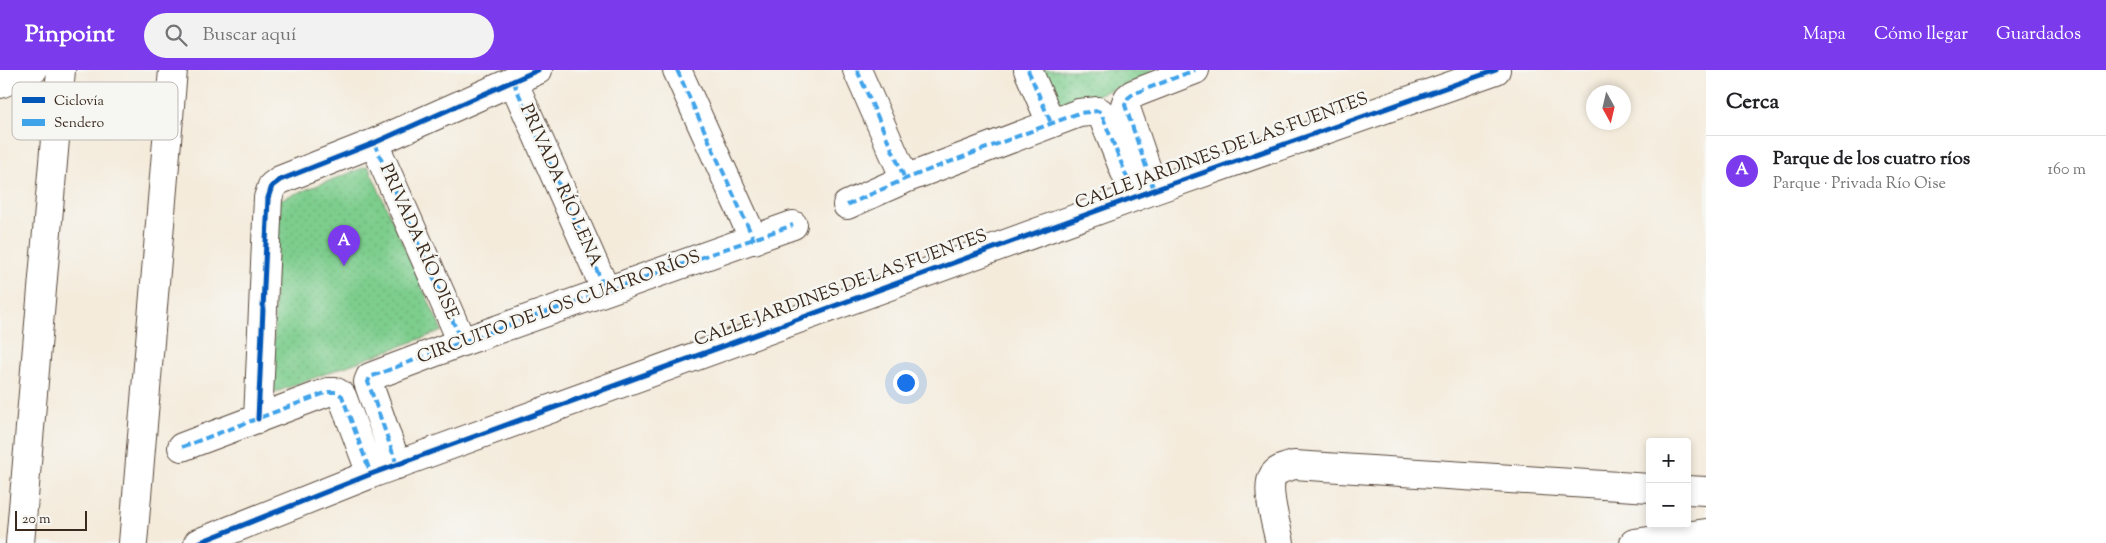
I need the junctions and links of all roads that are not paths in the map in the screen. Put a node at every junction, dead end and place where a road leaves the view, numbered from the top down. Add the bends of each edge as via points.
1 (33, 70) edge
2 (538, 70) edge
3 (677, 70) edge
4 (857, 70) edge
5 (1028, 70) edge
6 (1195, 70) edge
7 (1496, 70) edge
8 (513, 81) junction
9 (0, 84) edge
10 (1113, 109) junction
11 (1051, 123) junction
12 (55, 140) edge
13 (166, 140) edge
14 (374, 143) junction
15 (905, 179) junction
16 (1144, 193) junction
17 (847, 205) dead end
18 (793, 225) dead end
19 (754, 240) junction
20 (606, 291) junction
21 (462, 342) junction
22 (258, 419) junction
23 (182, 447) dead end
24 (397, 465) junction
25 (371, 474) junction
26 (1646, 488) edge
27 (1691, 490) edge
28 (1706, 491) edge
29 (1706, 533) edge
30 (20, 543) edge
31 (133, 543) edge
32 (198, 543) edge
33 (1280, 543) edge
34 (1634, 543) edge

1 - 9 street
2 - 8 street
3 - 19 street
4 - 15 street
5 - 11 street
6 - 10 street via 1133,94
7 - 16 street, CALLE JARDINES DE LAS FUENTES
8 - 14 street
8 - 20 street, PRIVADA RÍO LENA
10 - 11 street via 1079,113
10 - 16 street
11 - 15 street
12 - 30 street
13 - 31 street
14 - 21 street, PRIVADA RÍO OISE
14 - 22 street via 272,186 268,198
15 - 17 street
16 - 24 street, CALLE JARDINES DE LAS FUENTES
18 - 19 street, CIRCUITO DE LOS CUATRO RÍOS
19 - 20 street, CIRCUITO DE LOS CUATRO RÍOS
20 - 21 street, CIRCUITO DE LOS CUATRO RÍOS
21 - 24 street, CIRCUITO DE LOS CUATRO RÍOS via 370,378 368,382
22 - 23 street
22 - 25 street via 328,392 336,392 342,396
24 - 25 street, CALLE JARDINES DE LAS FUENTES
25 - 32 street, CALLE JARDINES DE LAS FUENTES
26 - 33 street via 1294,465 1274,474 1270,486
27 - 28 street
29 - 34 street

